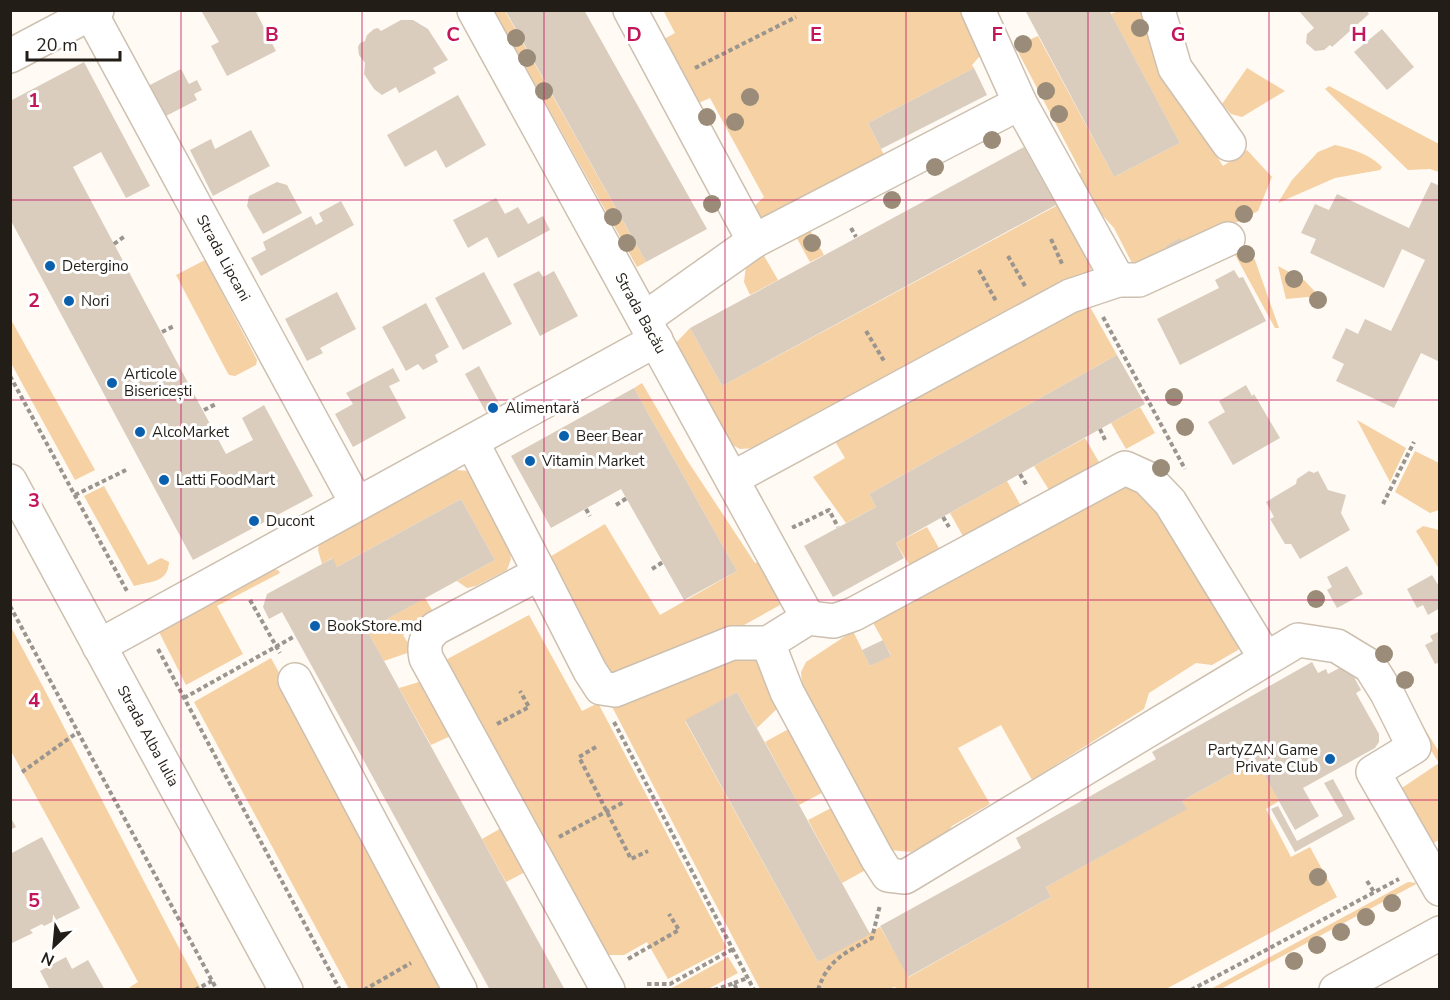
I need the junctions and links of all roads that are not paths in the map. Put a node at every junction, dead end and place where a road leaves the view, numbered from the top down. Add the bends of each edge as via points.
1 (474, 10) edge
2 (630, 10) edge
3 (978, 10) edge
4 (1158, 10) edge
5 (92, 12) edge
6 (10, 56) edge
7 (1020, 103) junction
8 (1229, 144) dead end
9 (1228, 239) dead end
10 (754, 241) junction
11 (1103, 285) junction
12 (650, 330) junction
13 (472, 442) junction
14 (733, 478) junction
15 (10, 481) edge
16 (357, 504) junction
17 (540, 573) junction
18 (808, 618) junction
19 (768, 643) junction
20 (99, 646) junction
21 (1266, 659) junction
22 (295, 680) road end
23 (1432, 877) edge
24 (1440, 933) edge
25 (604, 982) edge
26 (286, 990) edge
27 (460, 990) edge
28 (1336, 990) edge

1 - 12 street, Strada Bacău
2 - 10 street
3 - 7 street
4 - 8 street via 1175,68
5 - 6 street
5 - 16 street, Strada Lipcani
7 - 10 street
7 - 11 street
9 - 11 street via 1139,280
10 - 12 street
11 - 14 street via 1070,296
12 - 13 street
12 - 14 street, Strada Bacău
13 - 16 street
13 - 17 street
14 - 18 street, Strada Bacău
15 - 20 street, Strada Alba Iulia
16 - 20 street
17 - 19 street via 601,688 615,690 732,644
17 - 25 street via 436,628 427,636 424,648
18 - 19 street
18 - 21 street via 834,621 854,614 1125,468 1147,478 1170,502
19 - 21 street via 787,692 888,875 905,877
20 - 26 street, Strada Alba Iulia
21 - 23 street via 1298,640 1337,646 1370,666 1414,747 1373,772
22 - 27 street
24 - 28 street

